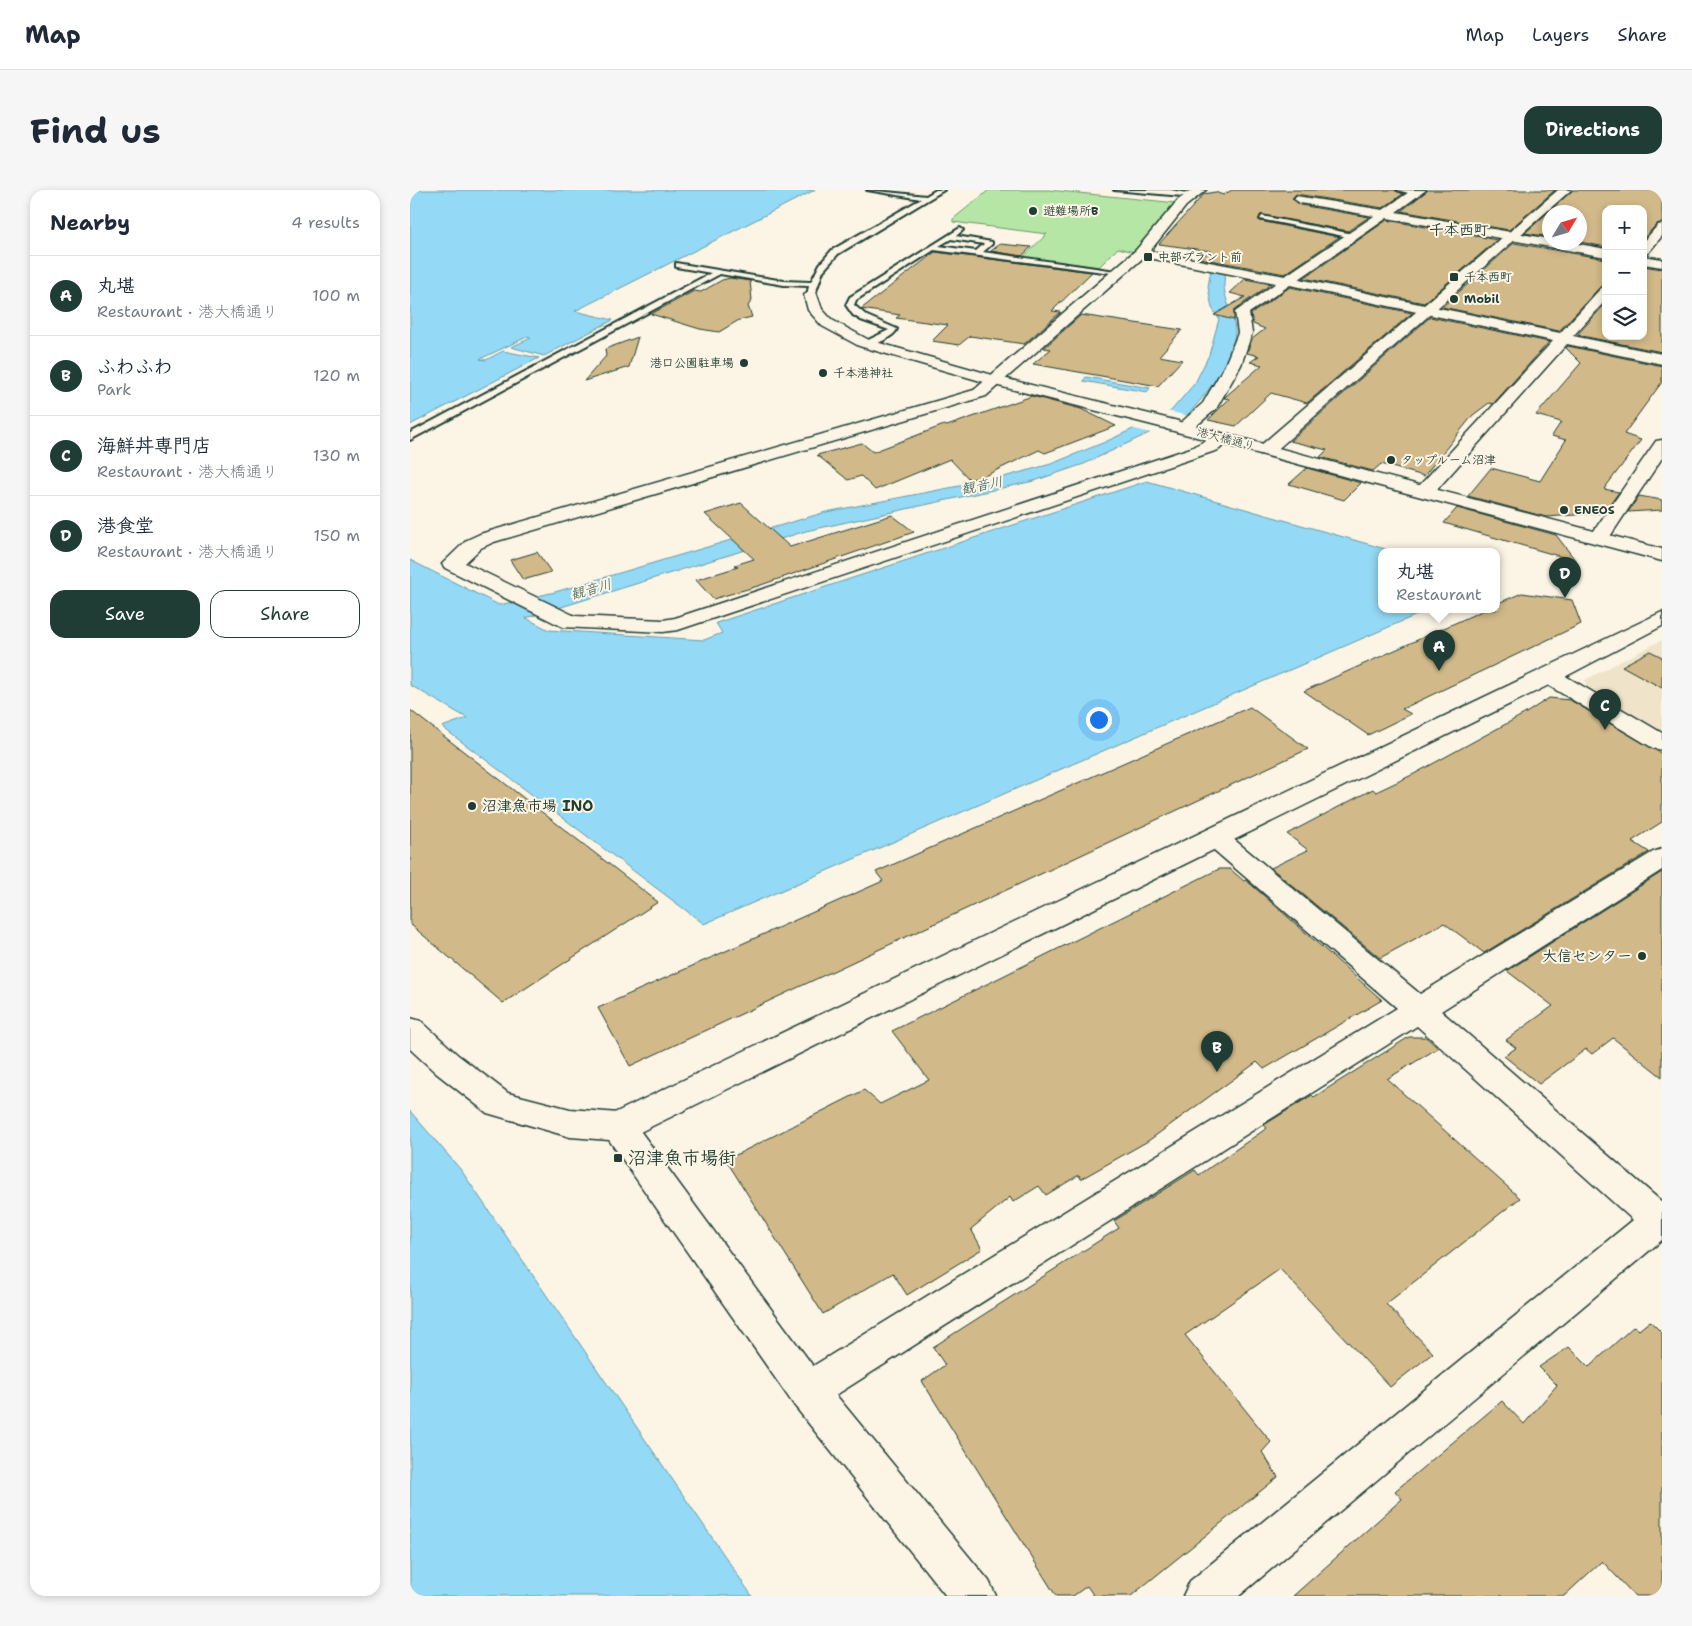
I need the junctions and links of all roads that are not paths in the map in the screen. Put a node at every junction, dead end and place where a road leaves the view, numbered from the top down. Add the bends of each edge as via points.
1 (870, 190) edge
2 (941, 190) edge
3 (1118, 190) edge
4 (1400, 190) edge
5 (1565, 190) edge
6 (1418, 191) edge
7 (1200, 192) edge
8 (926, 198) junction
9 (1300, 199) dead end
10 (1384, 214) junction
11 (1262, 218) dead end
12 (1662, 228) edge
13 (1353, 236) junction
14 (1513, 236) junction
15 (951, 237) junction
16 (1647, 245) edge
17 (919, 246) dead end
18 (936, 248) junction
19 (1602, 252) edge
20 (978, 253) junction
21 (1140, 253) junction
22 (1647, 261) edge
23 (1662, 263) edge
24 (679, 265) dead end
25 (718, 272) junction
26 (1120, 272) junction
27 (866, 280) dead end
28 (1288, 281) junction
29 (812, 290) junction
30 (865, 290) junction
31 (1602, 295) edge
32 (1428, 310) junction
33 (1563, 338) junction
34 (867, 344) junction
35 (1662, 359) edge
36 (997, 381) junction
37 (1178, 427) junction
38 (410, 437) edge
39 (1224, 438) junction
40 (1662, 445) edge
41 (1266, 450) junction
42 (1425, 491) junction
43 (1600, 538) junction
44 (1662, 554) edge
45 (1662, 618) edge
46 (1549, 676) junction
47 (1662, 743) edge
48 (1216, 838) junction
49 (1662, 858) edge
50 (1419, 1010) junction
51 (410, 1030) edge
52 (618, 1128) junction
53 (1661, 1221) edge
54 (808, 1391) junction
55 (974, 1596) edge
56 (1205, 1596) edge

1 - 8 lane
2 - 8 lane
3 - 7 lane
4 - 6 lane
5 - 14 street
6 - 10 street
7 - 21 street via 1182,203
8 - 29 lane via 835,252 823,264
9 - 10 street
10 - 13 street
10 - 14 street
11 - 13 lane
12 - 16 street
13 - 28 street
14 - 19 street
14 - 32 street
15 - 17 lane via 958,227
15 - 18 lane
15 - 20 lane via 990,243
18 - 20 lane
18 - 30 lane
20 - 26 lane
21 - 26 street
21 - 28 street
22 - 23 street
24 - 25 lane
25 - 29 lane
25 - 38 lane
26 - 36 street
27 - 30 lane via 862,288
28 - 32 street
28 - 37 street via 1242,312 1245,333 1233,365 1210,406
29 - 34 street, 港大橋通り via 815,310 827,323
30 - 34 lane via 852,299 852,310 893,329
31 - 33 street
32 - 33 street
32 - 41 street
33 - 35 street
33 - 42 street
34 - 36 street, 港大橋通り
36 - 37 street, 港大橋通り
36 - 39 street via 969,398 486,538 474,544 452,564 571,622 678,624 1197,452
37 - 39 street, 港大橋通り
39 - 41 street, 港大橋通り
40 - 43 street
41 - 42 street, 港大橋通り
42 - 43 street, 港大橋通り
43 - 44 street, 港大橋通り
45 - 46 street
46 - 47 street
46 - 48 street
48 - 50 street
48 - 52 street
49 - 50 street
50 - 53 street
50 - 54 street
51 - 52 street via 498,1104 570,1123
52 - 54 street
53 - 56 street
54 - 55 street

